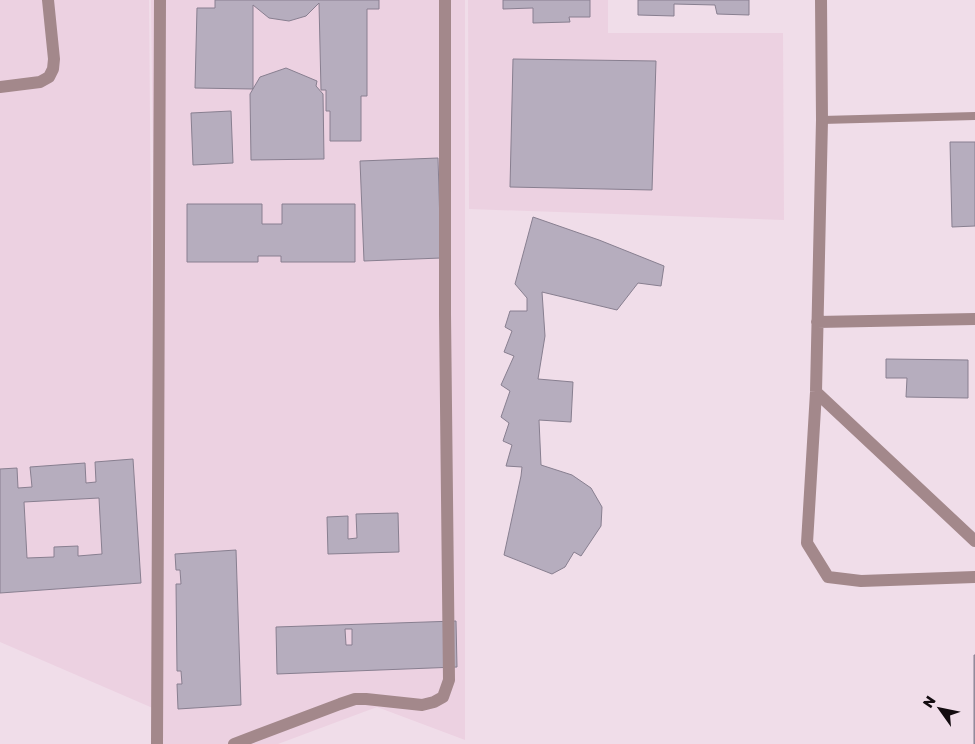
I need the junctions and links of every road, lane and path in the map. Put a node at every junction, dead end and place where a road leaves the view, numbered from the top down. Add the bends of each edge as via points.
1 (48, 0) edge
2 (160, 0) edge
3 (445, 0) edge
4 (821, 0) edge
5 (0, 87) edge
6 (975, 116) edge
7 (822, 120) junction
8 (975, 319) edge
9 (817, 322) junction
10 (816, 392) junction
11 (975, 541) edge
12 (975, 577) edge
13 (157, 744) edge
14 (234, 744) edge

1 - 5 street via 53,69 40,82
2 - 13 street
3 - 14 street via 449,680 443,697 434,702 422,705 355,700
4 - 7 street
6 - 7 lane
7 - 9 street
8 - 9 street
9 - 10 street
10 - 11 street
10 - 12 street via 807,544 828,577 861,582

